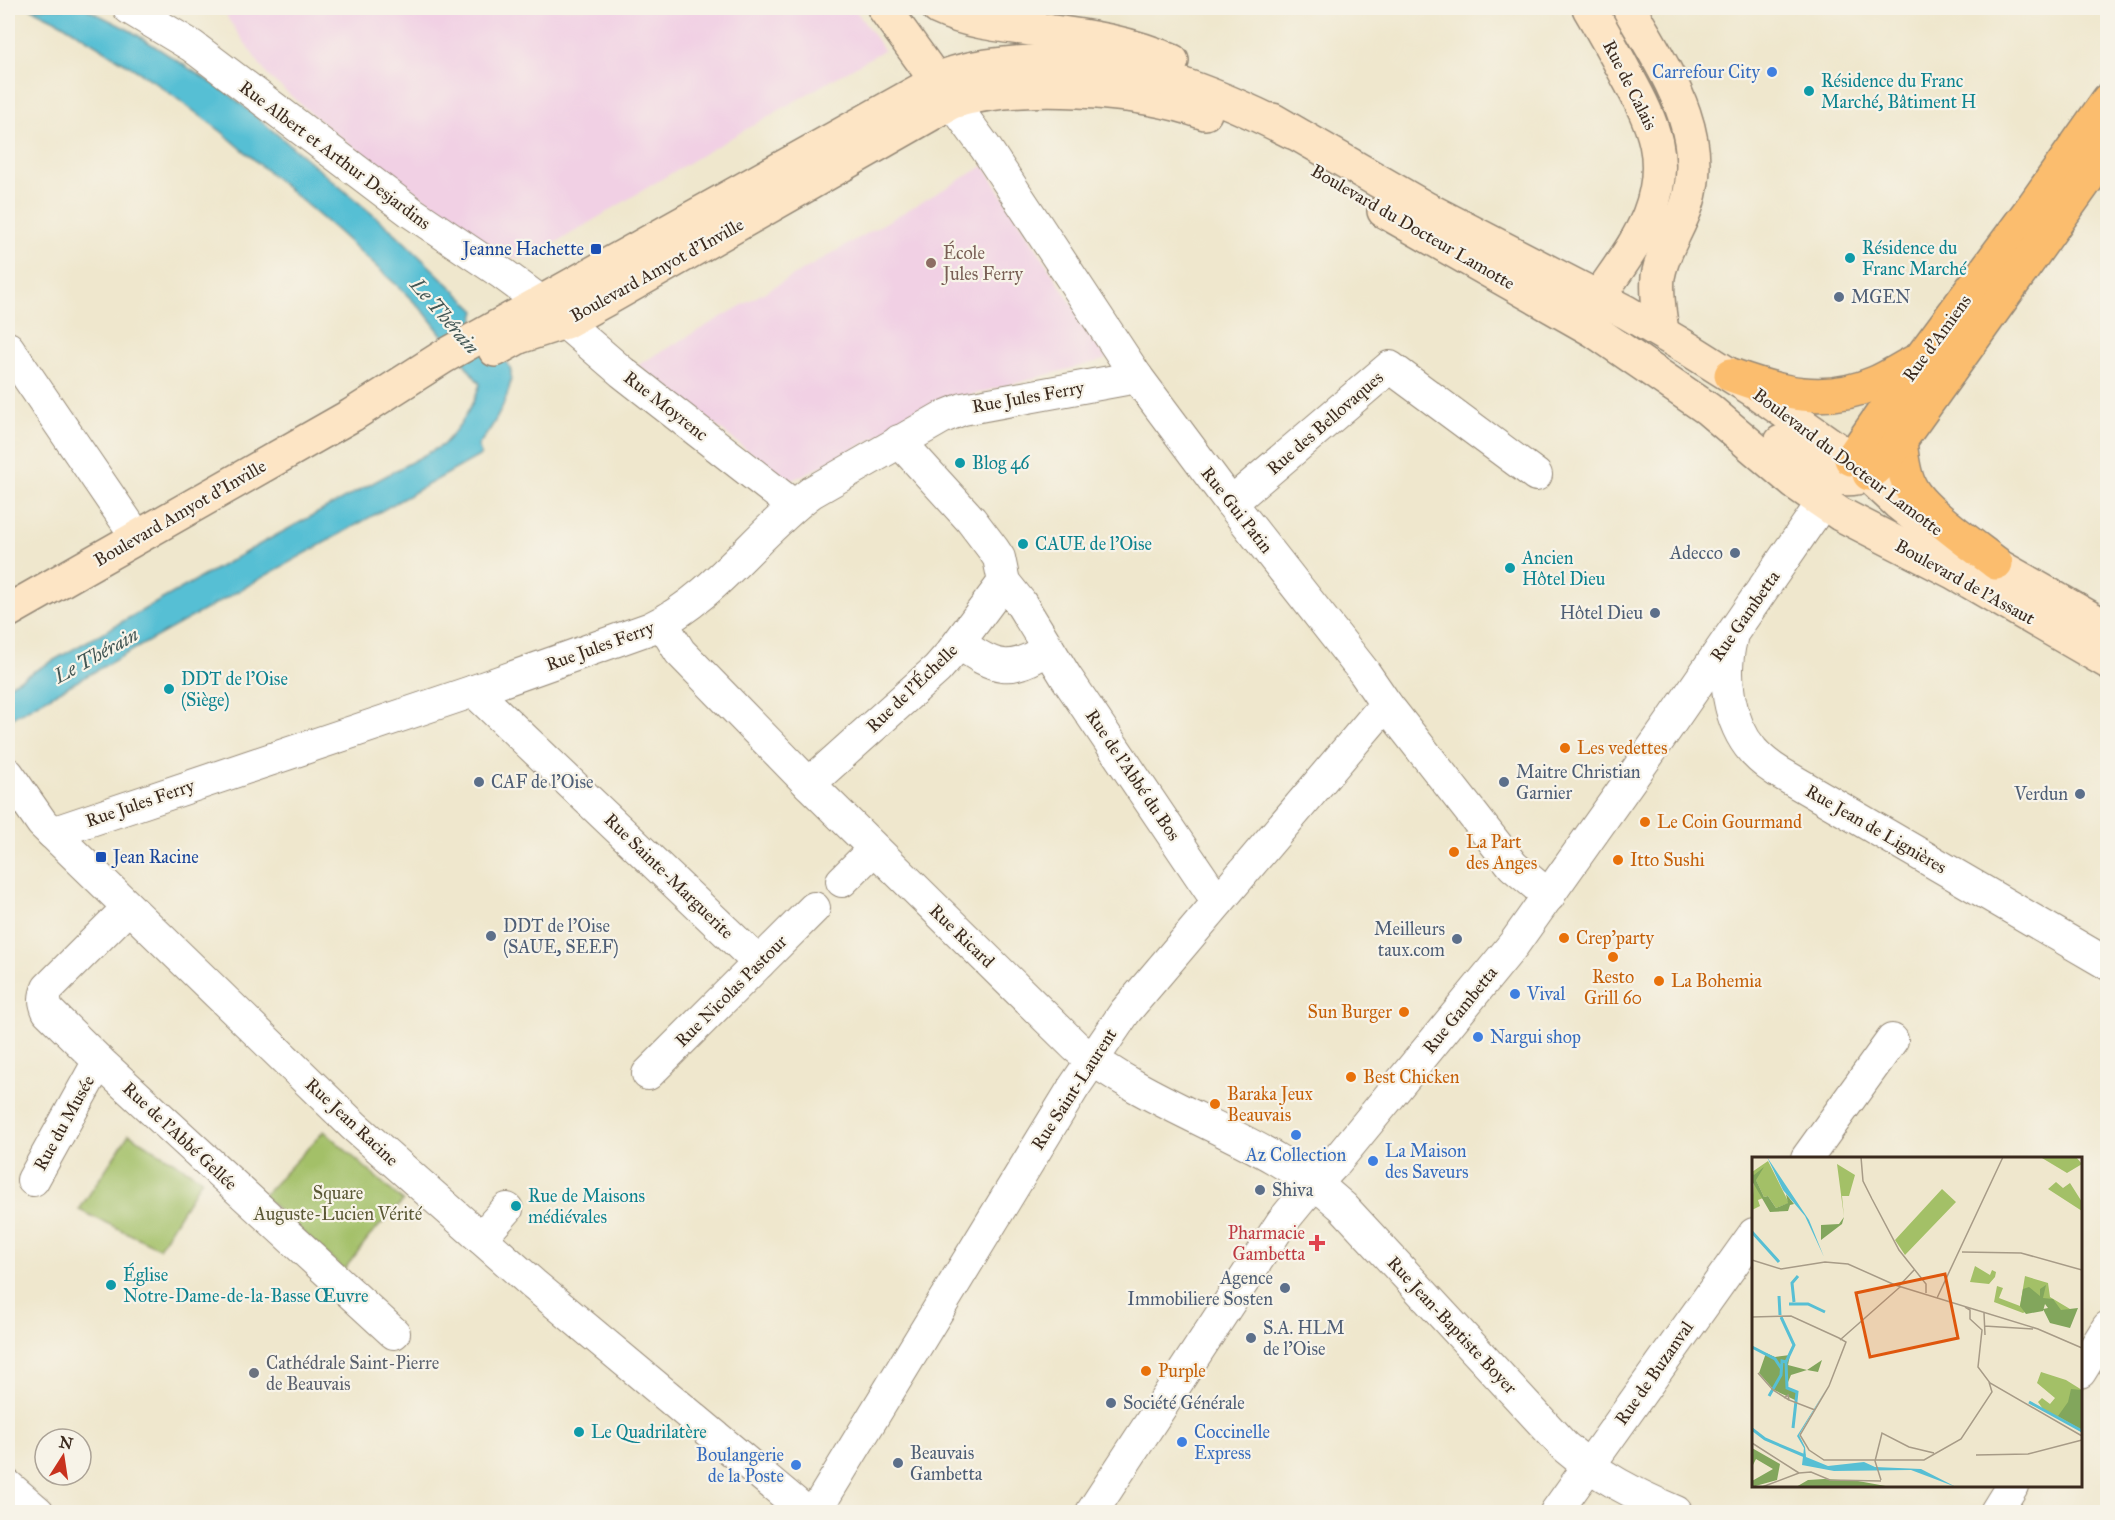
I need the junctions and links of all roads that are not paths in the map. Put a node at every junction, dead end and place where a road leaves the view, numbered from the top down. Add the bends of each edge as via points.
1 (129, 8) edge
2 (884, 8) edge
3 (938, 8) edge
4 (1046, 8) edge
5 (1590, 8) edge
6 (1629, 8) edge
7 (1016, 27) junction
8 (986, 66) junction
9 (944, 91) junction
10 (2108, 100) edge
11 (1292, 132) junction
12 (2108, 150) edge
13 (1598, 298) junction
14 (553, 312) junction
15 (1593, 330) junction
16 (1662, 333) junction
17 (8, 348) edge
18 (1920, 359) junction
19 (1731, 375) junction
20 (1137, 377) junction
21 (899, 441) junction
22 (1900, 441) junction
23 (1536, 476) dead end
24 (1845, 479) junction
25 (1231, 503) junction
26 (794, 506) junction
27 (137, 537) junction
28 (1996, 563) junction
29 (1004, 582) junction
30 (8, 611) edge
31 (662, 623) junction
32 (2108, 628) edge
33 (1732, 635) junction
34 (959, 643) junction
35 (1048, 648) junction
36 (2108, 662) edge
37 (474, 691) junction
38 (1386, 704) junction
39 (8, 774) edge
40 (809, 784) junction
41 (52, 833) junction
42 (874, 849) junction
43 (842, 881) dead end
44 (1549, 896) junction
45 (1218, 902) junction
46 (128, 908) junction
47 (814, 908) dead end
48 (759, 963) junction
49 (2108, 964) edge
50 (1892, 1040) dead end
51 (1092, 1059) junction
52 (99, 1061) junction
53 (648, 1074) dead end
54 (1808, 1157) edge
55 (33, 1180) dead end
56 (1314, 1184) junction
57 (507, 1209) dead end
58 (1752, 1237) edge
59 (481, 1238) junction
60 (2108, 1327) edge
61 (394, 1333) dead end
62 (2082, 1369) edge
63 (1588, 1467) junction
64 (8, 1486) edge
65 (2011, 1487) edge
66 (38, 1512) edge
67 (806, 1512) edge
68 (815, 1512) edge
69 (1092, 1512) edge
70 (1556, 1512) edge
71 (1676, 1512) edge
72 (1996, 1512) edge

1 - 14 street, Rue Albert et Arthur Desjardins via 192,46 418,217 503,273
2 - 9 main road
3 - 7 main road, Boulevard du Docteur Lamotte via 971,20
4 - 7 main road
5 - 13 main road, Rue de Calais via 1648,113 1659,155 1657,186 1648,216
6 - 16 main road, Rue de Calais via 1682,106 1692,137 1693,173 1688,202 1658,279
7 - 8 main road
7 - 11 main road, Boulevard du Docteur Lamotte via 1149,51 1183,66
8 - 9 main road via 969,90
8 - 11 main road, Boulevard du Docteur Lamotte via 1062,61 1142,72 1204,91
9 - 14 main road, Boulevard Amyot d'Inville
9 - 15 main road, Boulevard du Docteur Lamotte via 979,95 1057,91 1131,96 1192,108 1251,135
9 - 20 street, Rue Gui Patin
10 - 18 main road, Rue d'Amiens
11 - 13 main road, Boulevard du Docteur Lamotte via 1427,209
12 - 22 main road, Rue d'Amiens
13 - 15 main road, Rue de Calais
13 - 16 main road, Boulevard du Docteur Lamotte
14 - 26 street, Rue Moyrenc via 622,372
14 - 27 main road, Boulevard Amyot d'Inville via 531,333 501,336
15 - 24 main road, Boulevard du Docteur Lamotte via 1708,409 1795,483
16 - 19 main road, Boulevard du Docteur Lamotte
17 - 27 street
18 - 19 main road via 1875,383 1832,393 1783,393
18 - 24 main road, Rue d'Amiens
19 - 24 main road, Boulevard du Docteur Lamotte
20 - 21 street, Rue Jules Ferry via 963,409
20 - 25 street, Rue Gui Patin
21 - 26 street, Rue Jules Ferry
21 - 29 street, Rue de l'Abbé du Bos via 993,549
22 - 24 main road, Rue d'Amiens via 1885,460
22 - 28 main road via 1911,489
23 - 25 street, Rue des Bellovaques via 1390,367
24 - 28 main road, Boulevard du Docteur Lamotte via 1898,503 1923,523
24 - 33 street, Rue Gambetta
24 - 36 main road, Boulevard de l'Assaut via 1858,524 1953,572
25 - 38 street, Rue Gui Patin
26 - 31 street, Rue Jules Ferry via 701,595
27 - 30 main road, Boulevard Amyot d'Inville
28 - 32 main road, Boulevard de l'Assaut
29 - 34 street, Rue de l'Échelle
29 - 35 street, Rue de l'Abbé du Bos
31 - 37 street, Rue Jules Ferry
31 - 40 street, Rue Ricard via 680,652
33 - 44 street, Rue Gambetta
33 - 49 street, Rue Jean de Lignières via 1726,666 1729,696 1738,727 1761,759
34 - 35 street via 1001,666 1023,663
34 - 40 street, Rue de l'Échelle via 937,669
35 - 45 street, Rue de l'Abbé du Bos
37 - 41 street, Rue Jules Ferry
37 - 48 street, Rue Sainte-Marguerite
38 - 44 street, Rue Gui Patin via 1513,866
38 - 45 street, Rue Saint-Laurent
39 - 41 street, Rue Jean Racine
40 - 42 street, Rue Ricard
41 - 46 street, Rue Jean Racine
42 - 43 street
42 - 51 street, Rue Ricard
44 - 56 street, Rue Gambetta via 1514,944
45 - 51 street, Rue Saint-Laurent via 1125,1012
46 - 52 street, Rue du Musée via 48,988 44,998 48,1011
46 - 59 street, Rue Jean Racine via 354,1126
47 - 48 street, Rue Nicolas Pastour
48 - 53 street, Rue Nicolas Pastour
50 - 54 street
51 - 56 street, Rue Ricard
51 - 68 street, Rue Saint-Laurent
52 - 55 street, Rue du Musée
52 - 61 street, Rue de l'Abbé Gellée
56 - 63 street, Rue Jean-Baptiste Boyer via 1343,1207 1552,1434
56 - 69 street, Rue Gambetta via 1282,1222
57 - 59 street
58 - 63 street, Rue de Buzanval
59 - 67 street, Rue Jean Racine
60 - 62 street
63 - 70 street, Rue de Buzanval
63 - 71 street, Rue Jean-Baptiste Boyer
64 - 66 street
65 - 72 street

